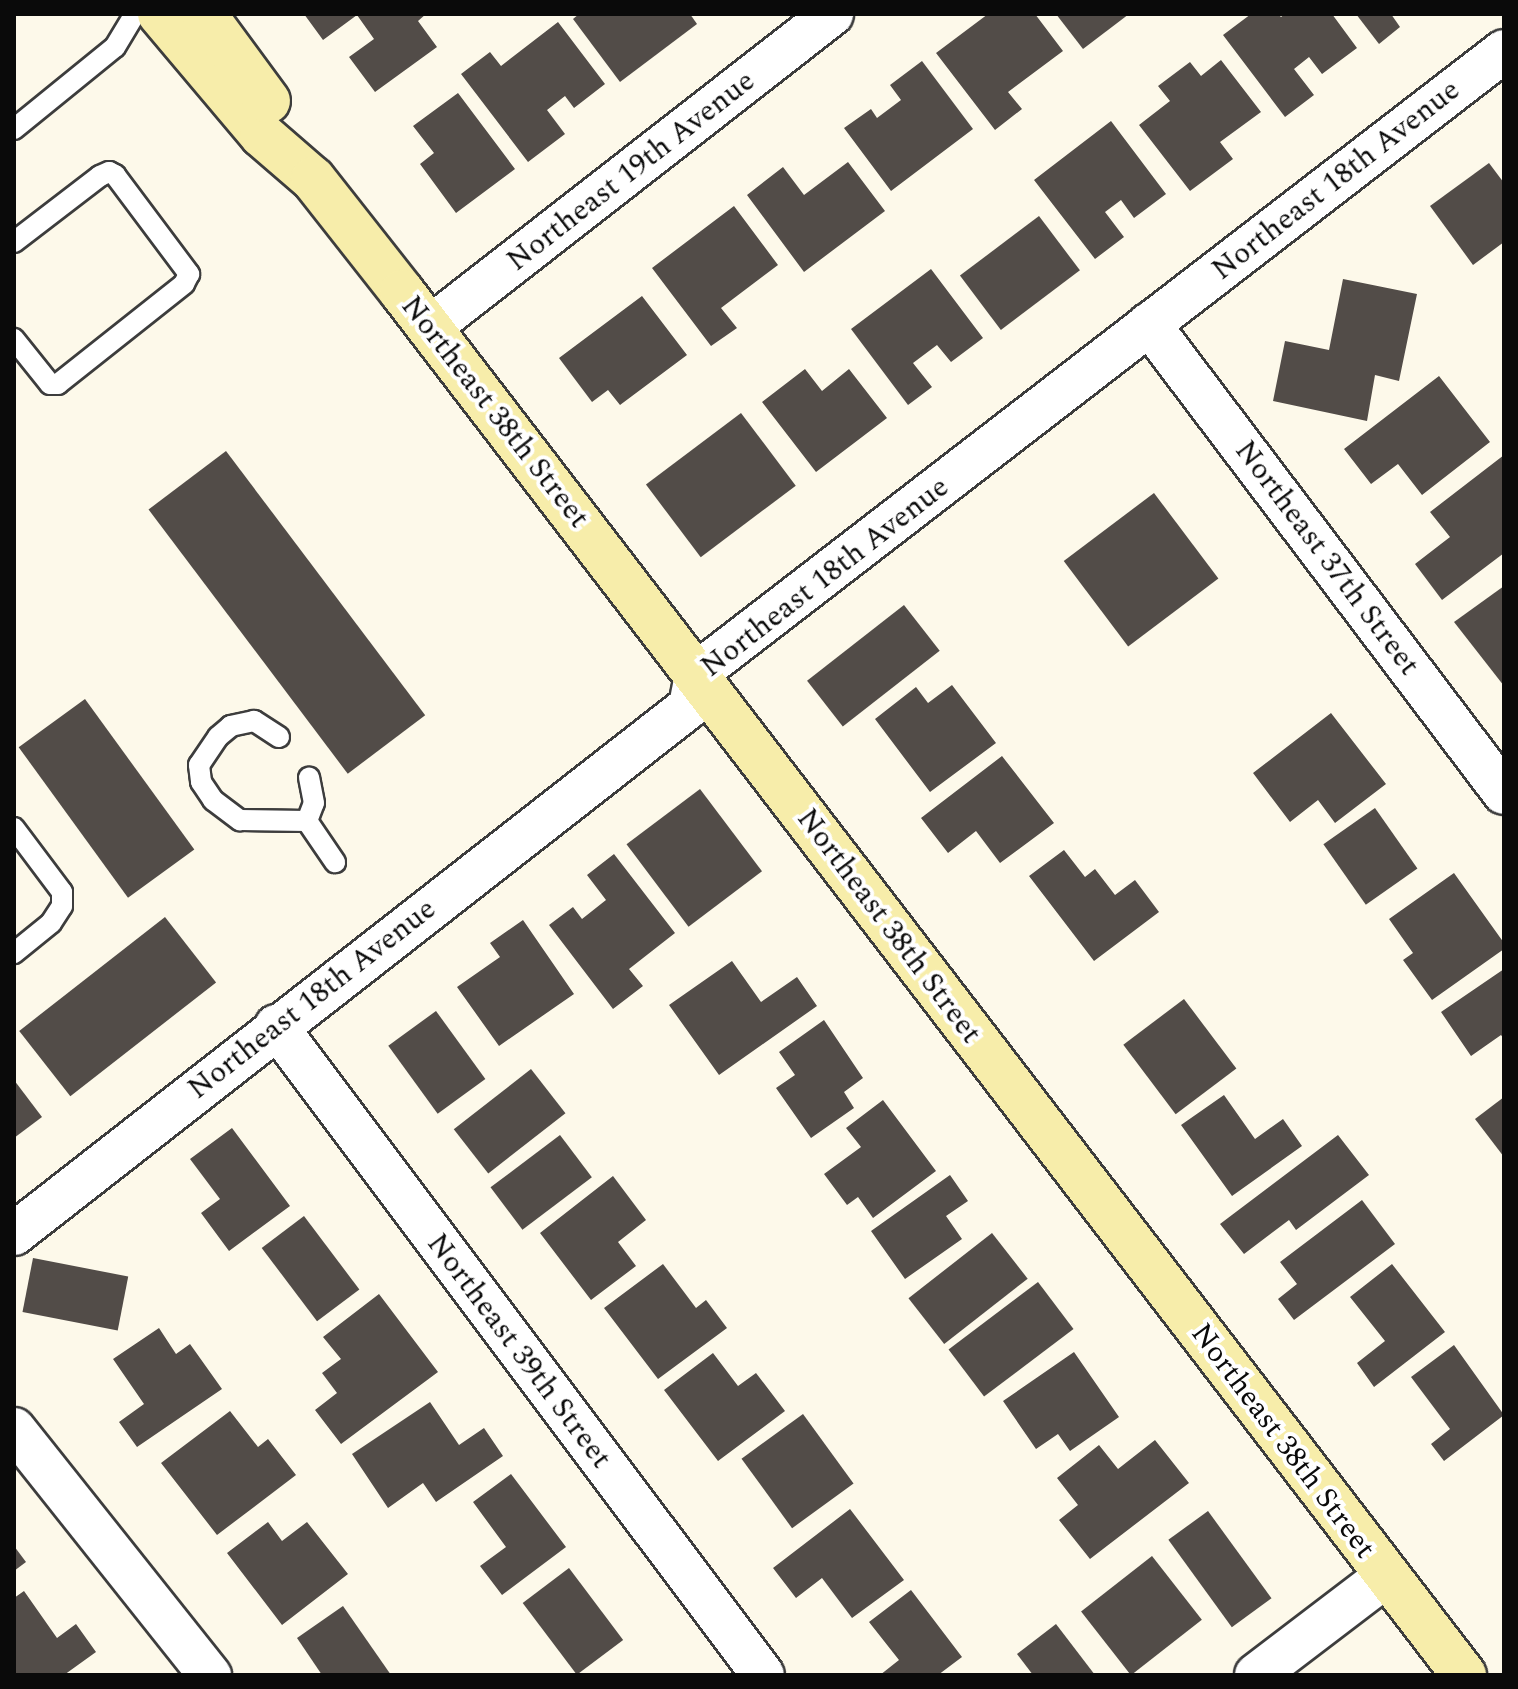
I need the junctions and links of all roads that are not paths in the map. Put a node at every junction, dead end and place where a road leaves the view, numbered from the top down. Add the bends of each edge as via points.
1 (135, 14) edge
2 (832, 14) edge
3 (181, 20) edge
4 (1504, 51) edge
5 (14, 129) edge
6 (14, 242) edge
7 (1149, 324) junction
8 (429, 328) junction
9 (14, 339) edge
10 (696, 674) junction
11 (279, 737) dead end
12 (309, 777) dead end
13 (1504, 793) edge
14 (307, 821) junction
15 (14, 828) edge
16 (335, 862) dead end
17 (14, 953) edge
18 (276, 1026) junction
19 (14, 1234) edge
20 (14, 1429) edge
21 (1386, 1576) junction
22 (210, 1675) edge
23 (763, 1675) edge
24 (1256, 1675) edge
25 (1464, 1675) edge

1 - 5 lane via 115,47
2 - 8 street, Northeast 19th Avenue
3 - 8 street, Northeast 38th Street via 284,123 313,179
4 - 7 street, Northeast 18th Avenue
6 - 9 lane via 109,172 189,274 184,284 58,384 50,384
7 - 10 street, Northeast 18th Avenue
7 - 13 street, Northeast 37th Street
8 - 10 street, Northeast 38th Street
10 - 18 street, Northeast 18th Avenue via 690,706
10 - 21 street, Northeast 38th Street
11 - 14 lane via 254,721 231,726 199,765 201,782 213,800 240,820
12 - 14 lane via 314,803
14 - 16 lane
15 - 17 lane via 62,892 62,906 51,923
18 - 19 street, Northeast 18th Avenue
18 - 23 street, Northeast 39th Street
20 - 22 street
21 - 24 street
21 - 25 street, Northeast 38th Street

